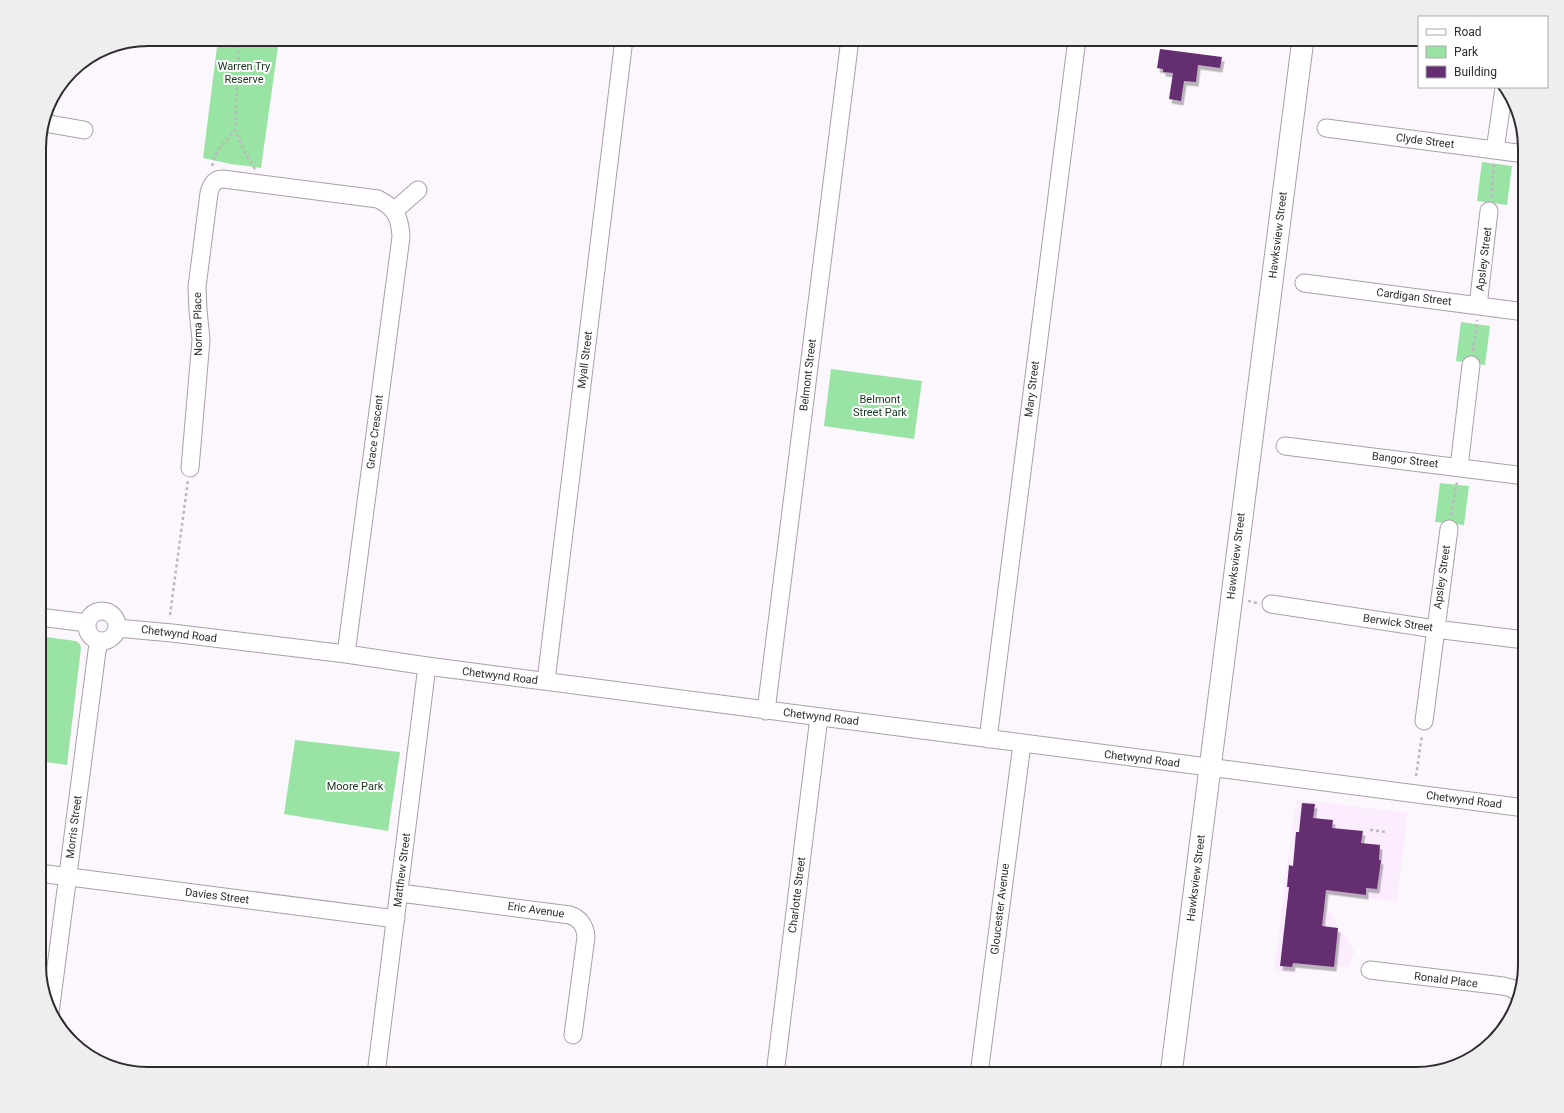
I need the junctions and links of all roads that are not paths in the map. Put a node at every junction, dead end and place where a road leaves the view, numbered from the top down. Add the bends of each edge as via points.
1 (623, 46) edge
2 (849, 46) edge
3 (1076, 46) edge
4 (1302, 46) edge
5 (1503, 95) edge
6 (49, 124) edge
7 (1326, 128) dead end
8 (84, 130) dead end
9 (1495, 150) junction
10 (1518, 153) edge
11 (418, 190) dead end
12 (394, 211) junction
13 (1489, 212) road end
14 (1304, 283) dead end
15 (1478, 306) junction
16 (1518, 311) edge
17 (1471, 366) road end
18 (1285, 446) dead end
19 (1459, 467) junction
20 (190, 468) road end
21 (1518, 475) edge
22 (1449, 529) road end
23 (1271, 604) dead end
24 (46, 618) edge
25 (86, 623) junction
26 (117, 628) junction
27 (1436, 629) junction
28 (1518, 639) edge
29 (100, 641) junction
30 (346, 654) junction
31 (427, 666) junction
32 (546, 681) junction
33 (766, 711) junction
34 (819, 717) junction
35 (1424, 720) road end
36 (988, 739) junction
37 (1022, 744) junction
38 (1211, 767) junction
39 (1518, 807) edge
40 (46, 875) edge
41 (68, 877) junction
42 (400, 893) junction
43 (396, 919) junction
44 (1370, 970) dead end
45 (1515, 990) edge
46 (52, 999) edge
47 (573, 1035) dead end
48 (377, 1067) edge
49 (777, 1067) edge
50 (980, 1067) edge
51 (1172, 1067) edge

1 - 32 street, Myall Street
2 - 33 street, Belmont Street
3 - 36 street, Mary Street
4 - 38 main road, Hawksview Street
5 - 9 street
6 - 8 street
7 - 9 street, Clyde Street
9 - 10 street, Clyde Street
11 - 12 street
12 - 20 street, Norma Place via 378,199 223,178 212,184 197,287 201,340
12 - 30 street, Grace Crescent via 400,224 401,237
13 - 15 street, Apsley Street
14 - 15 street, Cardigan Street
15 - 16 street, Cardigan Street
17 - 19 street
18 - 19 street, Bangor Street
19 - 21 street, Bangor Street
22 - 27 street, Apsley Street
23 - 27 street, Berwick Street
24 - 25 street
25 - 26 street via 96,611 107,611 115,617
25 - 29 street via 91,637
26 - 29 street via 113,636
26 - 30 street, Chetwynd Road via 172,632
27 - 28 street, Berwick Street
27 - 35 street, Apsley Street
29 - 41 street, Morris Street
30 - 31 street, Chetwynd Road
31 - 32 street, Chetwynd Road
31 - 42 street, Matthew Street
32 - 33 street, Chetwynd Road
33 - 34 street, Chetwynd Road
34 - 36 street, Chetwynd Road
34 - 49 street, Charlotte Street
36 - 37 street, Chetwynd Road
37 - 38 street, Chetwynd Road
37 - 50 street, Gloucester Avenue
38 - 39 street, Chetwynd Road
38 - 51 main road, Hawksview Street
40 - 41 street, Davies Street
41 - 43 street, Davies Street
41 - 46 street, Morris Street
42 - 43 street, Matthew Street
42 - 47 street, Eric Avenue via 578,918 584,926 586,937
43 - 48 street, Matthew Street
44 - 45 street, Ronald Place via 1503,986

